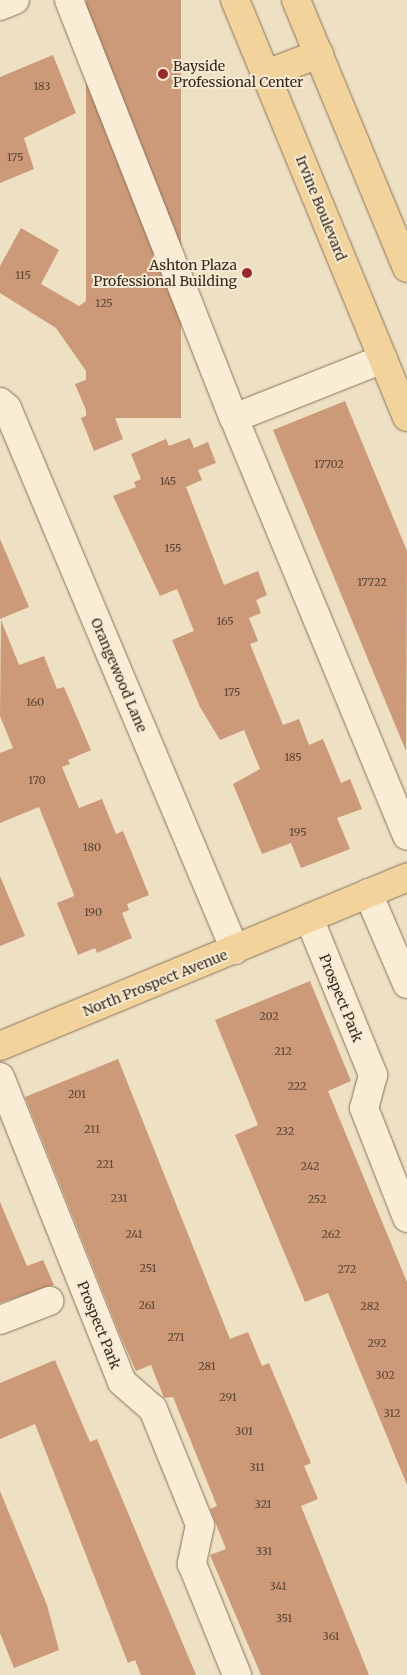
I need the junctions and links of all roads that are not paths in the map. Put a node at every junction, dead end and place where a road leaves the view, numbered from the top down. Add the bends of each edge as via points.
1 (15, 0) edge
2 (69, 0) edge
3 (235, 0) edge
4 (296, 0) edge
5 (0, 6) edge
6 (319, 54) junction
7 (266, 74) junction
8 (407, 268) edge
9 (383, 360) junction
10 (0, 402) edge
11 (407, 417) edge
12 (234, 418) junction
13 (407, 836) edge
14 (407, 877) edge
15 (368, 893) junction
16 (309, 918) junction
17 (235, 950) junction
18 (407, 984) edge
19 (0, 1046) edge
20 (0, 1076) edge
21 (407, 1218) edge
22 (49, 1301) dead end
23 (0, 1320) edge
24 (236, 1675) edge

1 - 5 street
2 - 12 street
3 - 7 main road, Irvine Boulevard
4 - 6 main road
6 - 7 main road
6 - 8 main road
7 - 9 main road, Irvine Boulevard
9 - 11 main road, Irvine Boulevard
9 - 12 street
10 - 17 street, Orangewood Lane via 8,408
12 - 13 street
14 - 15 main road, North Prospect Avenue
15 - 16 main road, North Prospect Avenue
15 - 18 street
16 - 17 main road, North Prospect Avenue
16 - 21 street, Prospect Park via 373,1075 364,1108
17 - 19 main road, North Prospect Avenue
20 - 24 street, Prospect Park via 122,1382 153,1410 200,1525 192,1564
22 - 23 street

